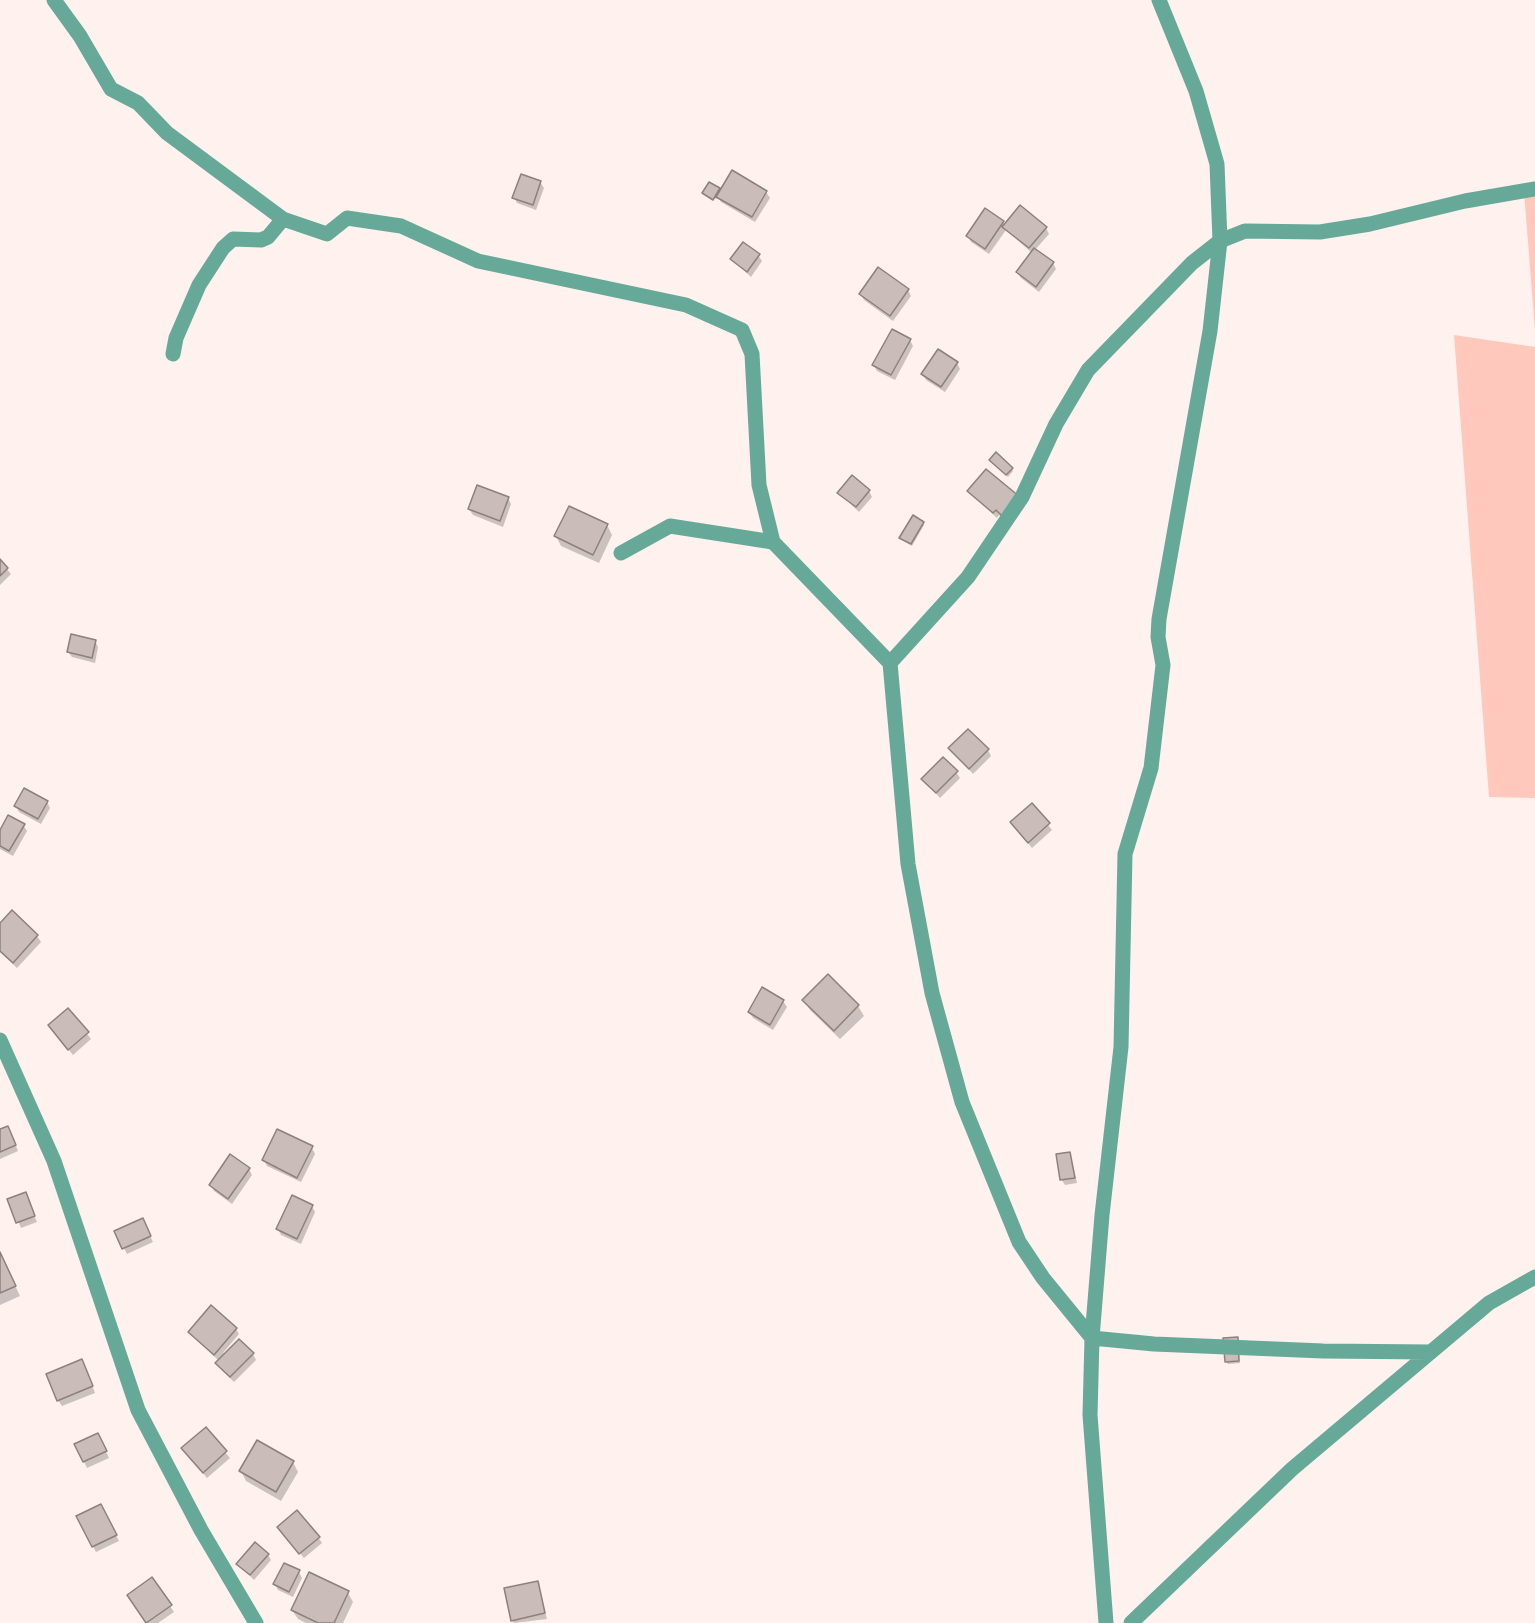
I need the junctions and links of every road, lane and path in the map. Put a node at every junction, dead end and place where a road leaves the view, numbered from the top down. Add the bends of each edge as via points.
1 (54, 0) edge
2 (1159, 0) edge
3 (1535, 189) edge
4 (1220, 217) junction
5 (283, 219) junction
6 (1245, 231) junction
7 (1220, 241) junction
8 (173, 354) dead end
9 (773, 542) junction
10 (621, 553) dead end
11 (890, 663) junction
12 (0, 1040) edge
13 (1535, 1277) edge
14 (1092, 1338) junction
15 (1430, 1352) junction
16 (256, 1623) edge
17 (1106, 1623) edge
18 (1131, 1623) edge

1 - 5 street via 111,89 138,103 167,133
2 - 4 street via 1196,91 1217,164
3 - 6 street via 1320,232
4 - 6 street
4 - 7 street
5 - 8 street via 268,237 233,239 223,248 199,285
5 - 9 street via 327,234 346,218 400,226 478,261 686,305 742,330 752,354 759,485
6 - 7 street
7 - 11 street via 1192,263 1089,370 1056,424 1022,497 968,577
7 - 14 street via 1210,331 1159,619 1164,665 1151,768 1125,854 1121,1047
9 - 10 street via 670,526
9 - 11 street
11 - 14 street via 908,864 932,993 962,1102 1019,1242 1042,1278
12 - 16 street via 54,1161 138,1410 201,1530
13 - 15 street via 1490,1303
14 - 15 street via 1323,1352
14 - 17 street via 1090,1414
15 - 18 street via 1292,1469

